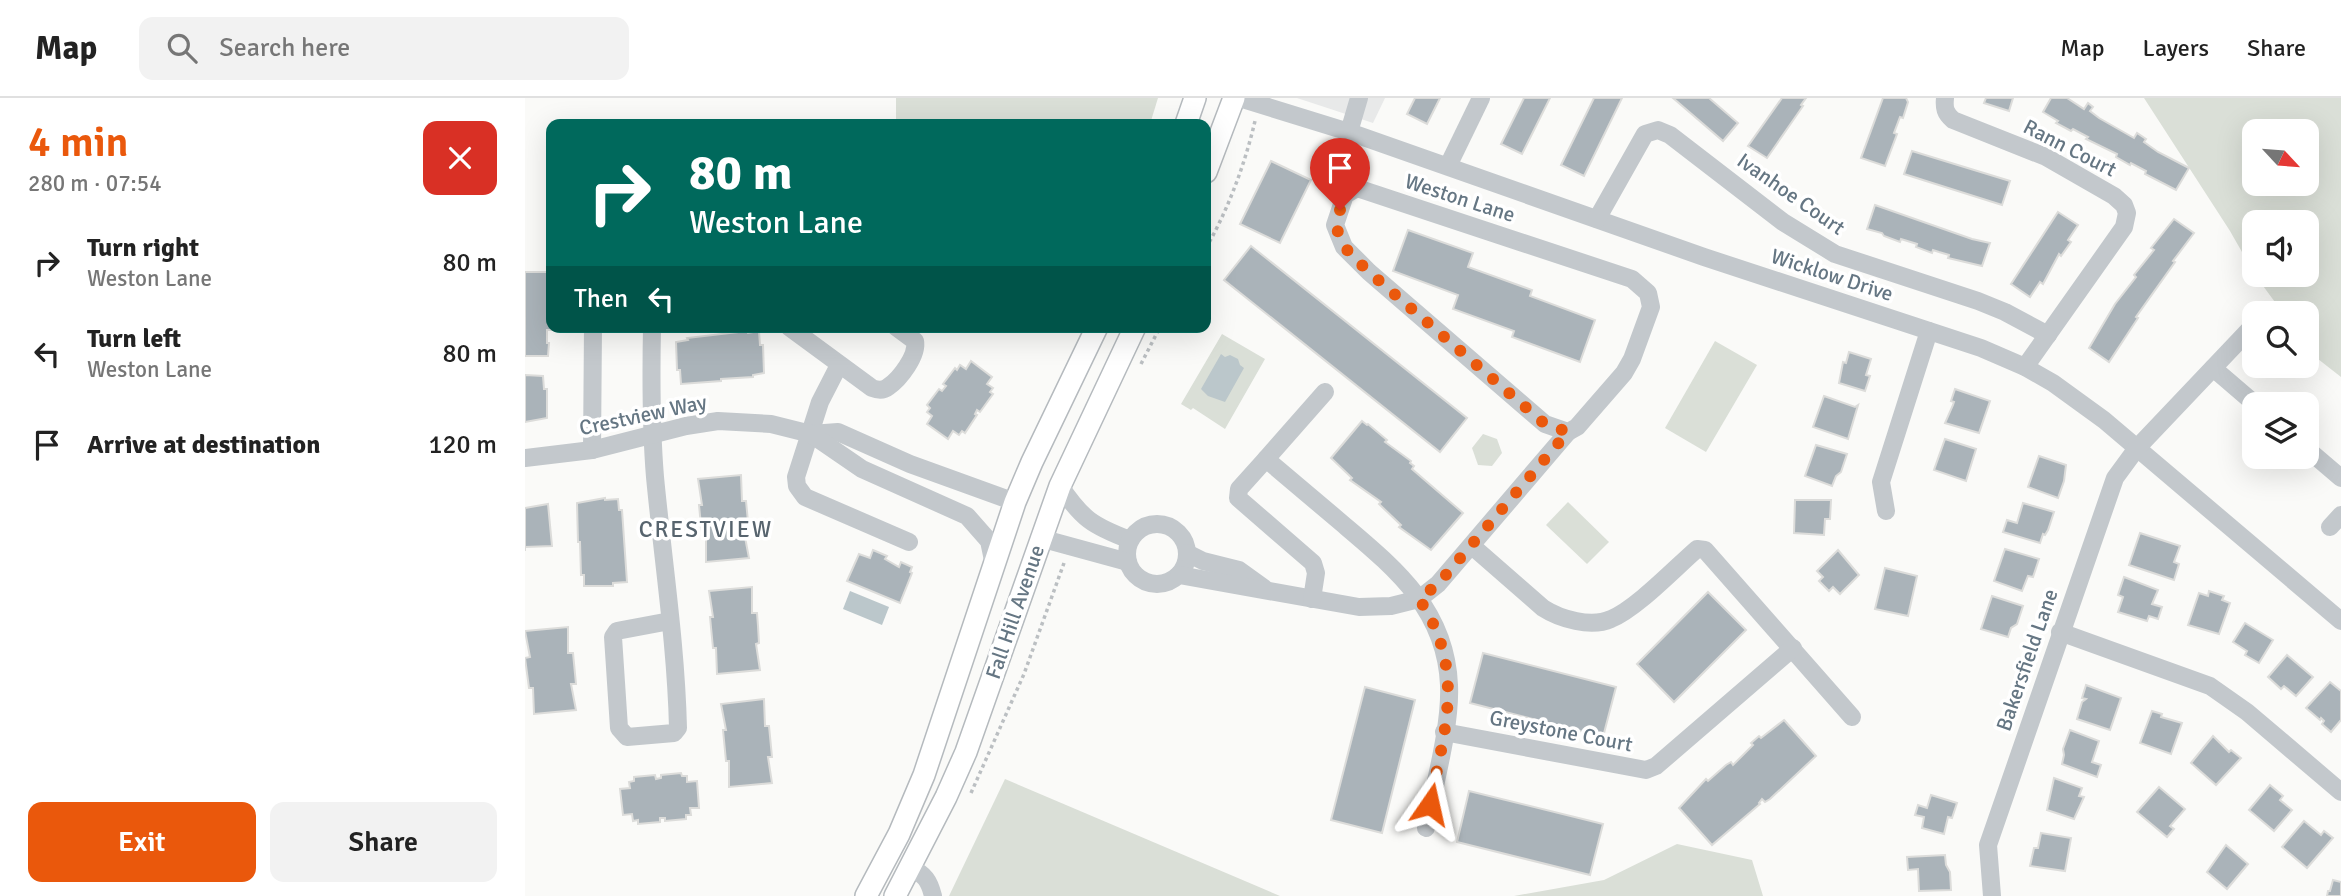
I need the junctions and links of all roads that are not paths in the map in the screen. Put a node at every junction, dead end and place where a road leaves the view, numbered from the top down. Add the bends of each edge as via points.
1 (1195, 98) edge
2 (1236, 98) edge
3 (1359, 98) edge
4 (1481, 98) edge
5 (1945, 98) edge
6 (1188, 119) edge
7 (1349, 132) junction
8 (1211, 160) edge
9 (1448, 166) junction
10 (1597, 219) junction
11 (1929, 331) junction
12 (593, 333) edge
13 (652, 333) edge
14 (797, 333) edge
15 (904, 333) edge
16 (1094, 333) edge
17 (1132, 333) edge
18 (2048, 335) junction
19 (2242, 337) edge
20 (839, 365) junction
21 (2025, 367) junction
22 (2213, 368) junction
23 (1325, 392) dead end
24 (2242, 393) edge
25 (1568, 432) junction
26 (811, 434) junction
27 (654, 436) junction
28 (2137, 448) junction
29 (592, 450) junction
30 (525, 458) edge
31 (1266, 459) junction
32 (2319, 459) edge
33 (2341, 478) edge
34 (1061, 486) junction
35 (1015, 502) junction
36 (1886, 511) dead end
37 (1040, 538) junction
38 (1130, 540) junction
39 (909, 542) dead end
40 (1472, 546) junction
41 (1187, 553) junction
42 (1128, 562) junction
43 (994, 565) junction
44 (1179, 575) junction
45 (1267, 590) junction
46 (1312, 599) junction
47 (1419, 599) junction
48 (670, 621) junction
49 (2341, 621) edge
50 (2060, 632) junction
51 (1793, 648) junction
52 (1852, 717) dead end
53 (1444, 732) junction
54 (2341, 792) edge
55 (1426, 828) dead end
56 (910, 867) junction
57 (866, 896) edge
58 (895, 896) edge
59 (933, 896) edge
60 (1993, 896) edge

1 - 6 main road
2 - 7 street, Wicklow Drive
2 - 8 main road
3 - 7 street
4 - 9 street
5 - 18 street, Rann Court via 1944,107 1953,120 2046,157 2124,205 2123,227
7 - 9 street, Wicklow Drive
9 - 10 street, Wicklow Drive
10 - 11 street, Wicklow Drive
10 - 18 street, Ivanhoe Court via 1645,134 1658,130 1783,222 1835,254 1978,301
11 - 21 street, Wicklow Drive
11 - 36 street via 1881,482
12 - 29 street
13 - 27 street
14 - 20 street
15 - 20 street via 915,341 916,348 888,387 872,388
16 - 35 main road, Fall Hill Avenue
17 - 34 main road, Fall Hill Avenue
18 - 21 street, Rann Court
19 - 22 street, Bakersfield Lane
20 - 26 street via 820,402
21 - 28 street, Wicklow Drive
22 - 24 street
22 - 28 street, Bakersfield Lane
23 - 31 street
25 - 25 street, Weston Lane via 1624,373 1651,307 1648,293 1632,279 1357,188 1345,195 1335,225 1344,247 1545,424
25 - 40 street, Weston Lane
26 - 27 street, Crestview Way via 771,424 718,421
26 - 35 street, Crestview Way via 838,432
26 - 39 street via 796,478 801,494
26 - 43 street, Crestview Way via 862,469 971,519 989,541
27 - 29 street, Crestview Way
27 - 48 street
28 - 49 street, Wicklow Drive
28 - 50 street, Bakersfield Lane via 2112,484
29 - 30 street, Crestview Way
31 - 46 street via 1239,489 1238,498 1313,563
31 - 47 street via 1396,569
32 - 33 street
34 - 37 main road, Fall Hill Avenue
34 - 38 street via 1086,520
35 - 37 main road
35 - 43 main road, Fall Hill Avenue
37 - 42 street, Weston Lane
37 - 56 main road, Fall Hill Avenue via 966,752
38 - 41 street via 1144,527 1164,524 1180,535
38 - 42 street
40 - 47 street, Weston Lane
40 - 51 street via 1543,608 1577,621 1609,621 1697,549 1705,550
41 - 44 street
41 - 45 street, Weston Lane via 1239,570
42 - 44 street, Weston Lane via 1145,582 1163,584
43 - 57 main road, Fall Hill Avenue via 924,775
44 - 45 street, Weston Lane
45 - 46 street, Weston Lane
46 - 47 street, Weston Lane via 1359,607
47 - 53 street via 1439,634 1446,661 1449,684
48 - 48 street via 678,728 674,733 627,737 619,728 613,637 617,631
50 - 54 street via 2210,686
50 - 60 street, Bakersfield Lane via 1989,845
51 - 52 street
51 - 53 street, Greystone Court via 1646,770
53 - 55 street
56 - 58 main road, Fall Hill Avenue
56 - 59 street via 930,881

